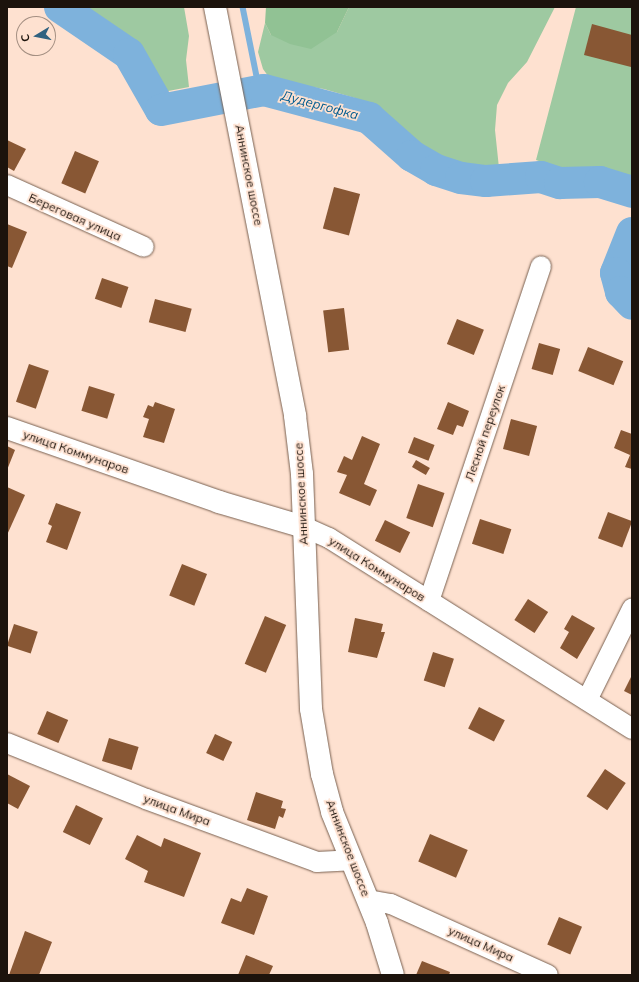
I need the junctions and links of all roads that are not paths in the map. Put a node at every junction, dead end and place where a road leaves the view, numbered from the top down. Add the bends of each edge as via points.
1 (215, 7) edge
2 (7, 185) edge
3 (144, 247) dead end
4 (541, 266) dead end
5 (7, 428) edge
6 (304, 527) junction
7 (429, 601) junction
8 (632, 609) edge
9 (587, 700) junction
10 (632, 729) edge
11 (7, 743) edge
12 (351, 860) junction
13 (368, 900) junction
14 (393, 975) edge
15 (548, 975) edge

1 - 6 street, Аннинское шоссе via 295,416 302,474
2 - 3 street, Береговая улица
4 - 7 street, Лесной переулок
5 - 6 street, улица Коммунаров via 226,504
6 - 7 street, улица Коммунаров via 328,538
6 - 12 street, Аннинское шоссе via 311,708 330,804
7 - 9 street, улица Коммунаров
8 - 9 street
9 - 10 street, улица Коммунаров
11 - 12 street, улица Мира via 146,799 317,862
12 - 13 street, Аннинское шоссе
13 - 14 street, Аннинское шоссе
13 - 15 street, улица Мира via 391,904

